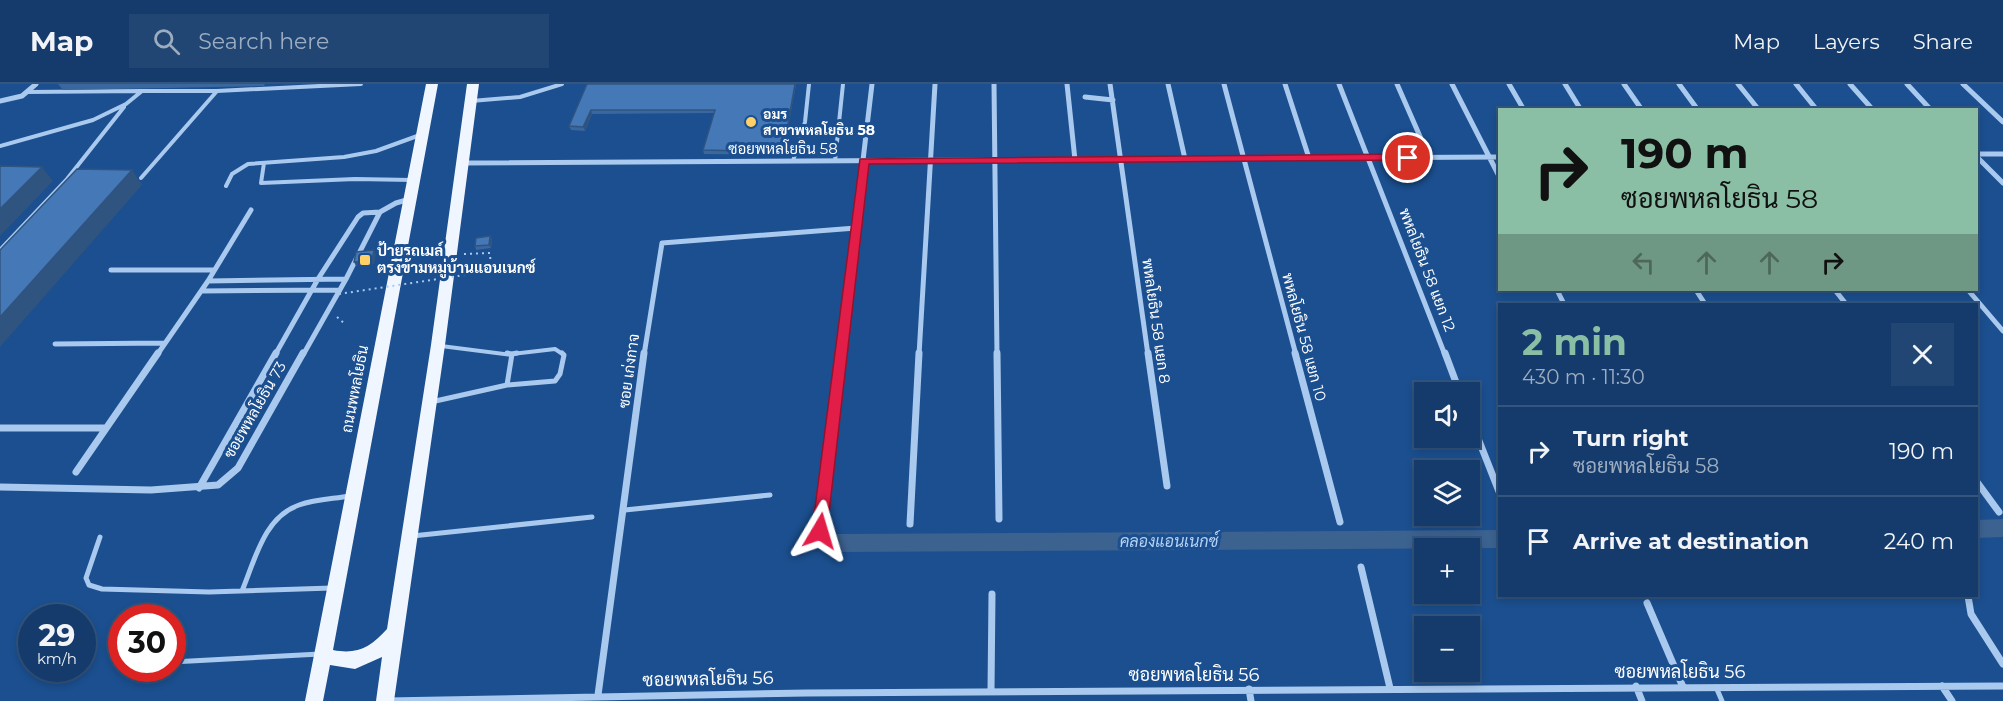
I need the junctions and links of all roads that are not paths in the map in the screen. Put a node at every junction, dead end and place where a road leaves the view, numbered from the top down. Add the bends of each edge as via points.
1 (36, 84) edge
2 (361, 84) edge
3 (432, 84) edge
4 (473, 84) edge
5 (562, 84) edge
6 (809, 84) edge
7 (843, 84) edge
8 (872, 84) edge
9 (935, 84) edge
10 (994, 84) edge
11 (1067, 84) edge
12 (1110, 84) edge
13 (1168, 84) edge
14 (1224, 84) edge
15 (1285, 84) edge
16 (1338, 84) edge
17 (1397, 84) edge
18 (1452, 84) edge
19 (1509, 84) edge
20 (1565, 84) edge
21 (1624, 84) edge
22 (1679, 84) edge
23 (1738, 84) edge
24 (1796, 84) edge
25 (1850, 84) edge
26 (1907, 84) edge
27 (1963, 84) edge
28 (142, 91) junction
29 (217, 91) junction
30 (27, 92) junction
31 (1085, 98) dead end
32 (1113, 100) junction
33 (471, 101) junction
34 (0, 102) edge
35 (126, 104) junction
36 (1523, 108) edge
37 (1580, 108) edge
38 (1641, 108) edge
39 (1697, 108) edge
40 (1756, 108) edge
41 (1815, 108) edge
42 (1871, 108) edge
43 (1929, 108) edge
44 (2003, 122) edge
45 (423, 134) junction
46 (1, 147) edge
47 (2003, 154) edge
48 (1978, 155) edge
49 (1978, 156) edge
50 (1429, 157) junction
51 (1489, 157) junction
52 (1498, 157) edge
53 (1309, 158) junction
54 (1368, 158) junction
55 (1121, 159) junction
56 (1185, 159) junction
57 (1244, 159) junction
58 (931, 160) junction
59 (994, 160) junction
60 (1075, 160) junction
61 (793, 161) junction
62 (835, 161) junction
63 (864, 161) junction
64 (264, 163) junction
65 (462, 163) junction
66 (1498, 174) edge
67 (141, 178) dead end
68 (413, 180) junction
69 (2003, 183) edge
70 (226, 186) dead end
71 (410, 199) junction
72 (251, 210) dead end
73 (380, 212) junction
74 (856, 228) junction
75 (0, 250) edge
76 (111, 270) dead end
77 (214, 270) junction
78 (318, 279) junction
79 (346, 279) junction
80 (208, 280) junction
81 (313, 290) junction
82 (201, 291) junction
83 (1836, 291) edge
84 (1969, 291) edge
85 (339, 292) junction
86 (1845, 303) edge
87 (2003, 331) edge
88 (165, 342) junction
89 (55, 345) dead end
90 (438, 345) junction
91 (512, 354) junction
92 (1456, 382) edge
93 (507, 385) junction
94 (428, 403) junction
95 (0, 428) edge
96 (105, 428) junction
97 (1480, 443) edge
98 (76, 472) dead end
99 (1978, 483) edge
100 (1167, 486) dead end
101 (0, 487) edge
102 (199, 488) junction
103 (1498, 489) edge
104 (770, 495) dead end
105 (353, 496) junction
106 (625, 510) junction
107 (1999, 512) dead end
108 (592, 517) dead end
109 (999, 519) dead end
110 (1340, 522) dead end
111 (910, 524) dead end
112 (820, 531) dead end
113 (409, 536) junction
114 (100, 537) dead end
115 (1361, 567) dead end
116 (335, 588) junction
117 (242, 591) junction
118 (992, 594) dead end
119 (1968, 597) edge
120 (1647, 603) dead end
121 (396, 631) junction
122 (322, 654) junction
123 (186, 661) edge
124 (2003, 664) edge
125 (1636, 686) junction
126 (1942, 686) junction
127 (2003, 686) edge
128 (1683, 687) junction
129 (1716, 687) junction
130 (1390, 688) junction
131 (1249, 689) junction
132 (991, 691) junction
133 (598, 695) junction
134 (806, 697) edge
135 (314, 701) edge
136 (385, 701) edge
137 (1251, 701) edge
138 (1642, 701) edge
139 (1722, 701) edge
140 (1952, 701) edge

1 - 30 street
2 - 29 lane
3 - 45 main road, ถนนพหลโยธิน
4 - 33 main road
5 - 33 lane via 520,97
6 - 61 lane via 805,122
7 - 62 lane
8 - 63 street
9 - 58 street
10 - 59 street
11 - 60 street
12 - 32 street, พหลโยธิน 58 แยก 8
13 - 56 street
14 - 57 street, พหลโยธิน 58 แยก 10
15 - 53 street
16 - 54 street, พหลโยธิน 58 แยก 12
17 - 50 street
18 - 51 street
19 - 36 street
20 - 37 street
21 - 38 street
22 - 39 street
23 - 40 street
24 - 41 street
25 - 42 street
26 - 43 street
27 - 44 street
28 - 29 lane
28 - 30 lane
28 - 35 lane
29 - 67 lane
30 - 34 street
31 - 32 street
32 - 55 street, พหลโยธิน 58 แยก 8
33 - 65 main road
35 - 46 lane via 93,120
35 - 75 lane via 67,179
45 - 64 lane via 376,151 344,157
45 - 68 main road, ถนนพหลโยธิน
47 - 48 street
49 - 69 street
50 - 51 street, ซอยพหลโยธิน 58
50 - 54 street, ซอยพหลโยธิน 58
51 - 52 street, ซอยพหลโยธิน 58
51 - 66 street
53 - 54 street, ซอยพหลโยธิน 58
53 - 57 street, ซอยพหลโยธิน 58
54 - 92 street, พหลโยธิน 58 แยก 12
55 - 56 street, ซอยพหลโยธิน 58
55 - 60 street, ซอยพหลโยธิน 58
55 - 100 street, พหลโยธิน 58 แยก 8
56 - 57 street, ซอยพหลโยธิน 58
57 - 110 street, พหลโยธิน 58 แยก 10
58 - 59 street, ซอยพหลโยธิน 58
58 - 63 street, ซอยพหลโยธิน 58
58 - 111 street
59 - 60 street, ซอยพหลโยธิน 58
59 - 109 street
61 - 62 street, ซอยพหลโยธิน 58
61 - 65 street, ซอยพหลโยธิน 58
62 - 63 street, ซอยพหลโยธิน 58
63 - 74 street
64 - 68 lane via 261,183
64 - 70 lane via 240,167
65 - 90 main road
68 - 71 main road, ถนนพหลโยธิน
71 - 73 street
71 - 105 main road, ถนนพหลโยธิน
72 - 77 street
73 - 78 street via 358,217
73 - 79 street, ซอยพหลโยธิน 73
74 - 106 street, ซอย เก่งกาจ via 662,243
74 - 112 street
76 - 77 street
77 - 80 street
78 - 79 street
78 - 80 street
78 - 81 street
79 - 85 street, ซอยพหลโยธิน 73
80 - 82 street
81 - 82 street
81 - 85 street
81 - 102 street
82 - 88 street
83 - 86 street
84 - 87 street
85 - 102 street, ซอยพหลโยธิน 73 via 238,468 218,485
88 - 89 street
88 - 96 street
90 - 91 lane
90 - 94 main road
91 - 93 lane
91 - 93 lane via 555,349 564,355 555,381
93 - 94 lane
94 - 113 main road
95 - 96 street
96 - 98 street
97 - 103 street
99 - 107 street
101 - 102 street, ซอยพหลโยธิน 73
104 - 106 lane
105 - 116 main road, ถนนพหลโยธิน
105 - 117 lane via 284,511 269,529
106 - 133 street, ซอย เก่งกาจ
108 - 113 lane
113 - 121 main road
114 - 117 lane via 86,578 89,585 102,589
115 - 130 street
116 - 117 lane
116 - 122 main road, ถนนพหลโยธิน
118 - 132 street
119 - 124 street via 1971,614
120 - 128 street
121 - 122 main road via 380,651 356,661 341,661
121 - 136 main road
122 - 123 lane
122 - 135 main road, ถนนพหลโยธิน
125 - 128 street, ซอยพหลโยธิน 56
125 - 130 street, ซอยพหลโยธิน 56
125 - 138 street
126 - 127 street, ซอยพหลโยธิน 56
126 - 129 street, ซอยพหลโยธิน 56
126 - 140 street
128 - 129 street, ซอยพหลโยธิน 56
129 - 139 lane
130 - 131 street, ซอยพหลโยธิน 56
131 - 132 street, ซอยพหลโยธิน 56
131 - 137 street
132 - 134 street, ซอยพหลโยธิน 56
133 - 134 street, ซอยพหลโยธิน 56
133 - 136 street, ซอยพหลโยธิน 56

